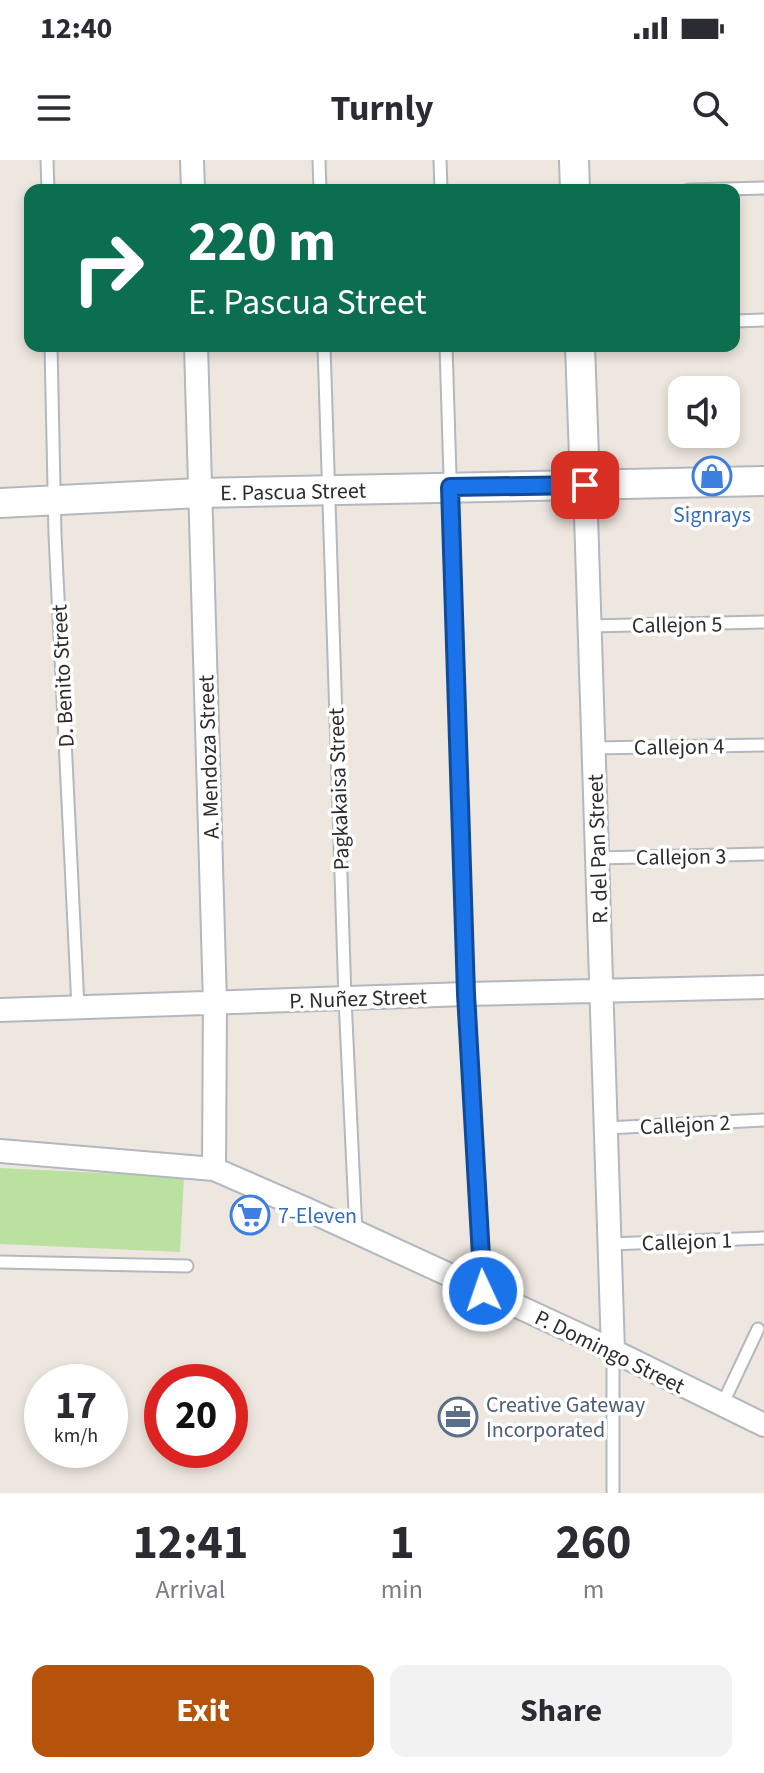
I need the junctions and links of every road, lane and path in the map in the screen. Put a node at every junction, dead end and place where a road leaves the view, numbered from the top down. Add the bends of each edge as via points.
1 (47, 160) edge
2 (192, 160) edge
3 (319, 160) edge
4 (440, 160) edge
5 (574, 160) edge
6 (48, 184) edge
7 (193, 184) edge
8 (320, 184) edge
9 (441, 184) edge
10 (575, 184) edge
11 (764, 188) edge
12 (740, 189) edge
13 (764, 320) edge
14 (740, 321) edge
15 (51, 352) edge
16 (196, 352) edge
17 (324, 352) edge
18 (446, 352) edge
19 (580, 352) edge
20 (764, 481) edge
21 (585, 485) junction
22 (450, 487) junction
23 (328, 490) junction
24 (200, 493) junction
25 (55, 501) junction
26 (0, 503) edge
27 (764, 622) edge
28 (590, 626) junction
29 (764, 745) edge
30 (594, 748) junction
31 (764, 854) edge
32 (597, 858) junction
33 (764, 987) edge
34 (602, 990) junction
35 (466, 994) junction
36 (345, 999) junction
37 (215, 1003) junction
38 (78, 1007) junction
39 (0, 1010) edge
40 (764, 1120) edge
41 (606, 1128) junction
42 (0, 1151) edge
43 (214, 1169) junction
44 (356, 1232) junction
45 (764, 1238) edge
46 (610, 1244) junction
47 (0, 1262) edge
48 (187, 1266) dead end
49 (483, 1291) junction
50 (758, 1329) dead end
51 (613, 1351) junction
52 (722, 1405) junction
53 (764, 1425) edge
54 (613, 1493) edge

1 - 6 lane
2 - 7 street
3 - 8 lane
4 - 9 lane
5 - 10 street
11 - 12 lane
13 - 14 lane
15 - 25 lane, D. Benito Street
16 - 24 street, A. Mendoza Street
17 - 23 lane, Pagkakaisa Street
18 - 22 lane
19 - 21 street, R. del Pan Street
20 - 21 street, E. Pascua Street
21 - 22 street, E. Pascua Street
21 - 28 street, R. del Pan Street
22 - 23 street, E. Pascua Street
22 - 35 lane
23 - 24 street, E. Pascua Street
23 - 36 lane, Pagkakaisa Street
24 - 25 street, E. Pascua Street
24 - 37 street, A. Mendoza Street
25 - 26 street, E. Pascua Street
25 - 38 lane, D. Benito Street
27 - 28 lane, Callejon 5
28 - 30 street, R. del Pan Street
29 - 30 lane, Callejon 4
30 - 32 street, R. del Pan Street
31 - 32 lane, Callejon 3
32 - 34 street, R. del Pan Street
33 - 34 street, P. Nuñez Street
34 - 35 street, P. Nuñez Street
34 - 41 street, R. del Pan Street
35 - 36 street, P. Nuñez Street
35 - 49 lane
36 - 37 street, P. Nuñez Street
36 - 44 lane, Pagkakaisa Street
37 - 38 street, P. Nuñez Street
37 - 43 street, A. Mendoza Street
38 - 39 street, P. Nuñez Street
40 - 41 lane, Callejon 2
41 - 46 street, R. del Pan Street
42 - 43 street, P. Domingo Street
43 - 44 street, P. Domingo Street
44 - 49 street, P. Domingo Street
45 - 46 lane, Callejon 1
46 - 51 street, R. del Pan Street
47 - 48 lane
49 - 51 street, P. Domingo Street
50 - 52 lane
51 - 52 street, P. Domingo Street
51 - 54 lane
52 - 53 street, P. Domingo Street

